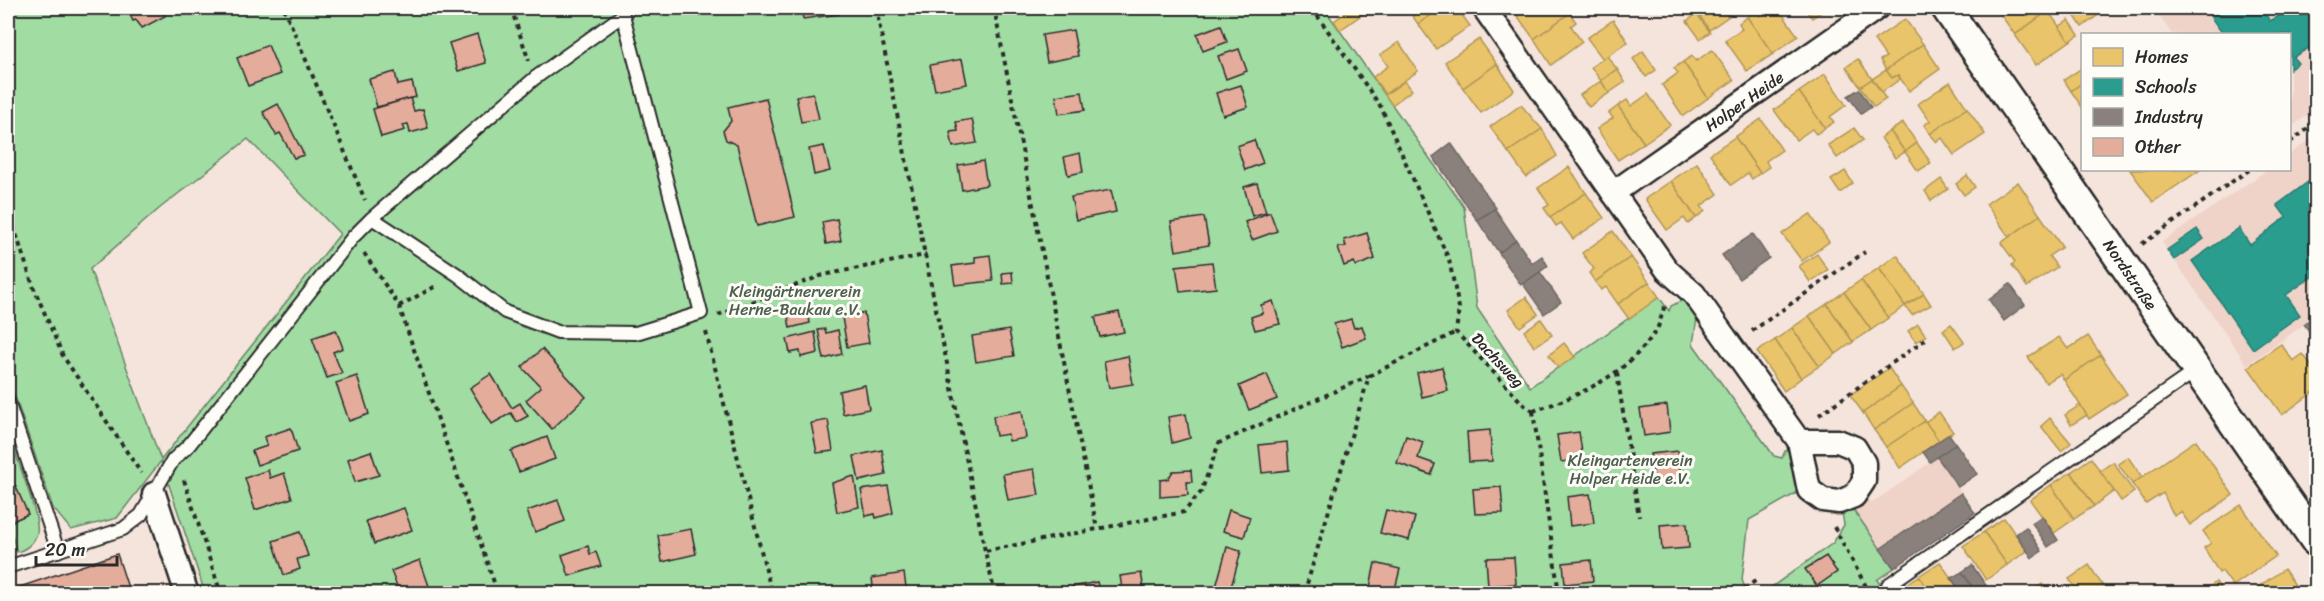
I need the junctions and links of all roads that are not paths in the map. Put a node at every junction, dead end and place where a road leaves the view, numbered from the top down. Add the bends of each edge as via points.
1 (1484, 8) edge
2 (1877, 8) edge
3 (1946, 8) edge
4 (1613, 193) junction
5 (372, 218) junction
6 (2198, 370) junction
7 (8, 402) edge
8 (1796, 437) road end
9 (154, 494) junction
10 (2316, 542) edge
11 (58, 551) junction
12 (8, 567) edge
13 (1888, 585) dead end
14 (188, 594) edge

1 - 4 street
2 - 4 street, Holper Heide
3 - 6 street, Nordstraße
4 - 8 street via 1667,270 1694,294
5 - 5 lane via 458,275 505,312 558,332 636,333 701,313 623,15 535,78
5 - 9 lane via 173,460
6 - 10 street, Nordstraße
6 - 13 lane
7 - 11 lane
9 - 11 lane via 141,515 123,530
9 - 14 street
11 - 12 lane

